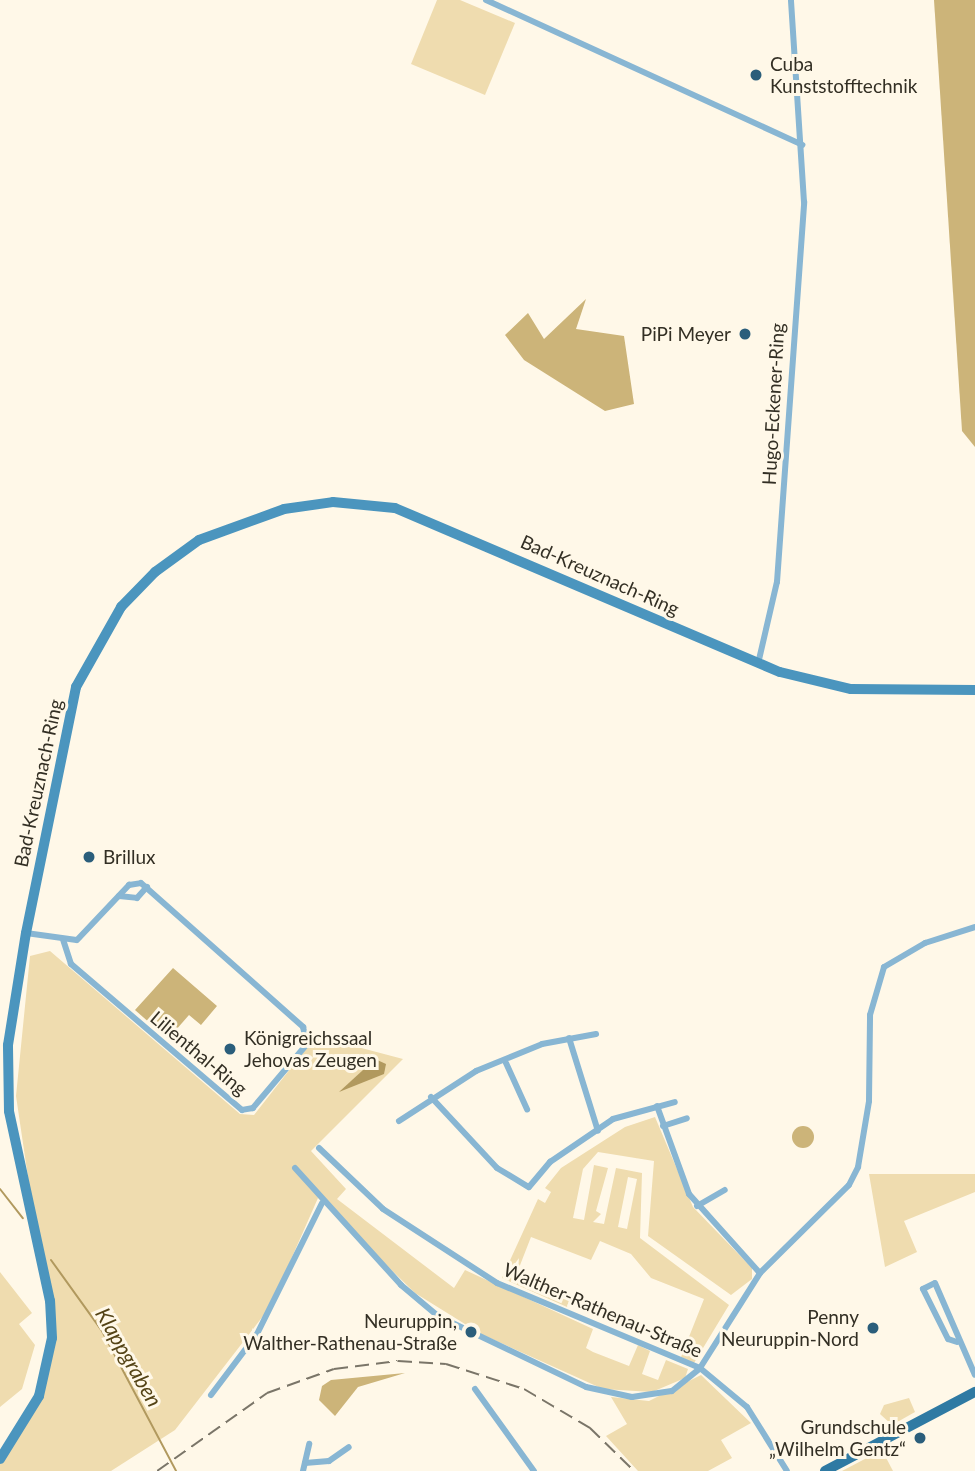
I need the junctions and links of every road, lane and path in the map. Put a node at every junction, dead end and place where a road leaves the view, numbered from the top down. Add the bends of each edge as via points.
1 (486, 0) edge
2 (791, 0) edge
3 (802, 145) junction
4 (758, 664) junction
5 (975, 690) edge
6 (147, 887) junction
7 (119, 896) junction
8 (975, 927) edge
9 (26, 933) junction
10 (63, 940) junction
11 (596, 1034) dead end
12 (569, 1038) junction
13 (506, 1063) junction
14 (431, 1097) junction
15 (675, 1102) dead end
16 (657, 1106) junction
17 (527, 1109) dead end
18 (688, 1118) dead end
19 (399, 1121) dead end
20 (663, 1126) junction
21 (597, 1131) junction
22 (319, 1148) dead end
23 (295, 1168) dead end
24 (724, 1190) dead end
25 (322, 1203) junction
26 (696, 1206) junction
27 (760, 1273) junction
28 (957, 1342) junction
29 (700, 1368) junction
30 (975, 1375) edge
31 (475, 1389) dead end
32 (975, 1392) edge
33 (211, 1395) dead end
34 (309, 1444) dead end
35 (349, 1447) dead end
36 (0, 1459) edge
37 (305, 1463) junction
38 (303, 1471) edge
39 (534, 1471) edge
40 (788, 1471) edge
41 (825, 1471) edge

1 - 3 street
2 - 3 street, Hugo-Eckener-Ring
3 - 4 street, Hugo-Eckener-Ring via 804,202 777,582
4 - 5 main road, Bad-Kreuznach-Ring via 851,689
4 - 9 main road, Bad-Kreuznach-Ring via 395,508 333,502 240,521 156,572 94,649 68,714
6 - 7 street via 137,898
6 - 7 street via 136,882
6 - 10 street, Lilienthal-Ring via 308,1036 253,1108 242,1110 71,964
7 - 10 street via 77,940
8 - 27 street via 925,943 884,967 870,1016 860,1163 849,1185
9 - 10 street
9 - 36 main road, Bad-Kreuznach-Ring via 8,1045 9,1111 50,1301 51,1338 40,1396
11 - 12 street
12 - 13 street
12 - 21 street
13 - 14 street
13 - 17 street
14 - 19 street
14 - 21 street via 497,1168 529,1187 550,1162
15 - 16 street
16 - 20 street
16 - 21 street via 623,1114
18 - 20 street
20 - 26 street
22 - 29 street, Walther-Rathenau-Straße via 383,1209 497,1283
23 - 25 street
24 - 26 street
25 - 29 street via 438,1316 586,1387 652,1395 672,1391
25 - 33 street via 257,1334
26 - 27 street
27 - 29 street
28 - 28 street via 960,1333 934,1283 923,1290 948,1339
28 - 30 street
29 - 40 street, Walther-Rathenau-Straße via 747,1407
31 - 39 street
32 - 41 main road
34 - 37 street
35 - 37 street via 329,1461
37 - 38 street

